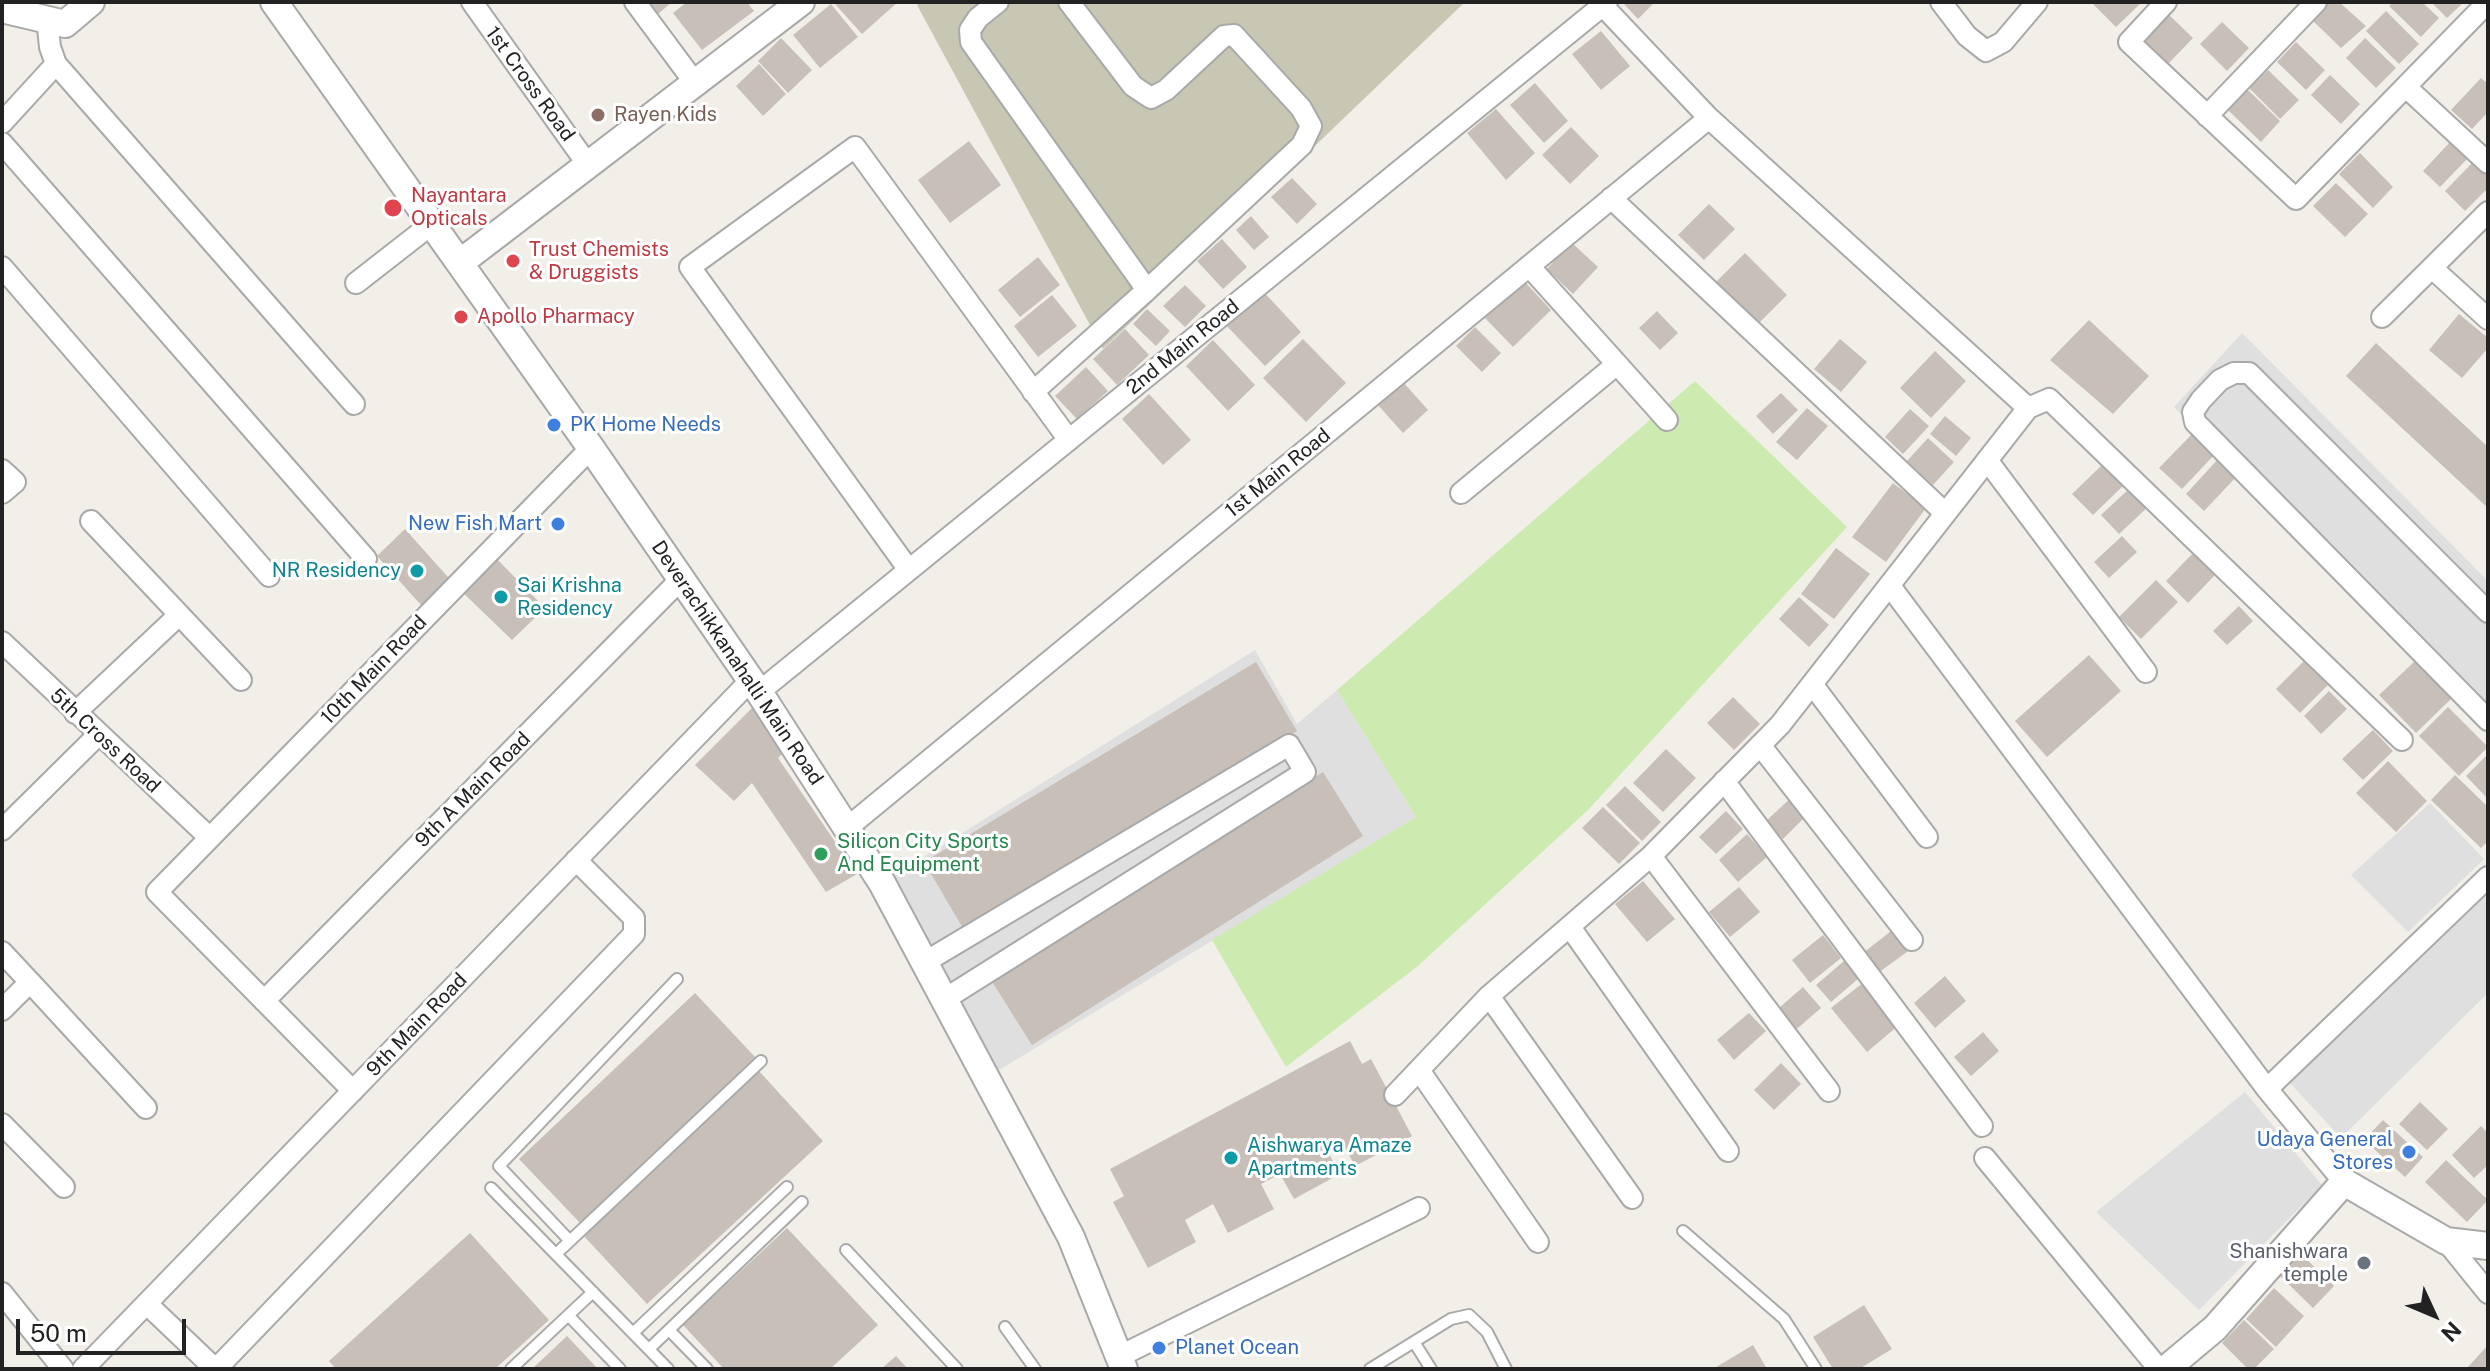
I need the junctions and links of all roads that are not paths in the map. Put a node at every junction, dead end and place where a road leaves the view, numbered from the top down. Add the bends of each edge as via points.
1 (91, 2) edge
2 (274, 2) edge
3 (472, 2) edge
4 (635, 2) edge
5 (998, 2) edge
6 (1069, 2) edge
7 (1941, 2) edge
8 (2037, 2) edge
9 (2166, 2) edge
10 (2316, 2) edge
11 (2488, 2) edge
12 (1605, 4) edge
13 (783, 7) edge
14 (2, 9) edge
15 (47, 19) junction
16 (56, 64) junction
17 (695, 83) junction
18 (2406, 87) junction
19 (2207, 116) junction
20 (1709, 118) junction
21 (2, 123) edge
22 (2, 143) edge
23 (2488, 163) edge
24 (588, 165) junction
25 (1611, 198) junction
26 (2488, 212) edge
27 (433, 223) junction
28 (461, 262) junction
29 (1529, 266) junction
30 (2, 267) edge
31 (2432, 268) junction
32 (356, 283) dead end
33 (1147, 290) junction
34 (2382, 317) dead end
35 (2488, 319) edge
36 (1617, 364) junction
37 (1033, 392) junction
38 (354, 404) dead end
39 (2028, 408) junction
40 (1667, 420) dead end
41 (1069, 440) junction
42 (591, 448) junction
43 (1987, 460) junction
44 (1461, 493) dead end
45 (1945, 513) junction
46 (91, 521) dead end
47 (366, 559) dead end
48 (909, 570) junction
49 (269, 576) dead end
50 (681, 579) junction
51 (1890, 586) junction
52 (2488, 612) edge
53 (179, 615) junction
54 (4, 649) edge
55 (2146, 672) dead end
56 (241, 680) dead end
57 (1812, 684) junction
58 (755, 686) junction
59 (75, 713) junction
60 (2488, 720) edge
61 (98, 735) junction
62 (2402, 740) dead end
63 (1760, 745) junction
64 (1724, 781) junction
65 (847, 828) junction
66 (2, 830) edge
67 (1927, 837) dead end
68 (210, 838) junction
69 (1651, 856) junction
70 (576, 860) junction
71 (2488, 877) edge
72 (1570, 927) junction
73 (1912, 940) dead end
74 (2, 952) edge
75 (925, 962) junction
76 (677, 979) dead end
77 (30, 982) junction
78 (1489, 996) junction
79 (945, 999) junction
80 (264, 1001) junction
81 (2, 1010) edge
82 (761, 1061) dead end
83 (1419, 1070) junction
84 (2267, 1089) junction
85 (353, 1091) junction
86 (1829, 1091) dead end
87 (1395, 1095) dead end
88 (146, 1108) dead end
89 (2, 1124) edge
90 (1982, 1126) dead end
91 (1728, 1151) dead end
92 (1985, 1158) dead end
93 (2344, 1182) junction
94 (64, 1187) dead end
95 (787, 1187) dead end
96 (491, 1188) dead end
97 (1632, 1198) dead end
98 (802, 1202) dead end
99 (1419, 1208) dead end
100 (1683, 1231) dead end
101 (570, 1241) junction
102 (2446, 1241) junction
103 (1538, 1242) dead end
104 (2488, 1246) edge
105 (846, 1250) dead end
106 (556, 1254) junction
107 (593, 1292) junction
108 (2, 1293) edge
109 (2488, 1293) edge
110 (147, 1304) junction
111 (569, 1316) junction
112 (1005, 1327) dead end
113 (669, 1330) junction
114 (633, 1333) junction
115 (1414, 1342) junction
116 (649, 1349) junction
117 (1122, 1363) edge
118 (63, 1369) edge
119 (83, 1369) edge
120 (511, 1369) edge
121 (620, 1369) edge
122 (668, 1369) edge
123 (707, 1369) edge
124 (957, 1369) edge
125 (1035, 1369) edge
126 (1370, 1369) edge
127 (1431, 1369) edge
128 (1506, 1369) edge
129 (1816, 1369) edge
130 (2159, 1369) edge
131 (2166, 1369) edge

1 - 15 street via 65,24
2 - 27 street, Deverachikkanahalli Main Road
3 - 24 street, 1st Cross Road
4 - 17 street
5 - 33 street via 978,18 970,30 971,42
6 - 33 street via 1133,86 1151,98 1224,36 1234,35 1311,126 1302,145
7 - 8 street via 1986,51 2003,42
9 - 19 street via 2129,42
10 - 19 street
11 - 18 street
12 - 20 street
12 - 41 street, 2nd Main Road
13 - 17 street
14 - 15 street
15 - 16 street
16 - 21 street
16 - 38 street
17 - 24 street
18 - 19 street via 2296,199
18 - 23 street
20 - 25 street, 1st Main Road
20 - 39 street
22 - 47 street
24 - 28 street
25 - 29 street, 1st Main Road
25 - 45 street
26 - 31 street
27 - 28 street, Deverachikkanahalli Main Road
27 - 32 street
28 - 42 street, Deverachikkanahalli Main Road
29 - 36 street
29 - 65 street, 1st Main Road
30 - 49 street
31 - 34 street
31 - 35 street
33 - 37 street
36 - 40 street
36 - 44 street
37 - 41 street
37 - 48 street via 855,147 690,267
39 - 43 street
39 - 62 street via 2049,399
41 - 48 street, 2nd Main Road
42 - 50 street, Deverachikkanahalli Main Road
42 - 68 street, 10th Main Road
43 - 45 street
43 - 55 street
45 - 51 street
46 - 53 street
48 - 58 street, 2nd Main Road
50 - 58 street, Deverachikkanahalli Main Road
50 - 80 street, 9th A Main Road
51 - 57 street
51 - 84 street
52 - 60 street via 2249,373 2220,380 2201,400 2193,412 2195,422
53 - 56 street
53 - 59 street
54 - 59 street, 5th Cross Road
57 - 63 street
57 - 67 street
58 - 65 street, Deverachikkanahalli Main Road
58 - 70 street, 9th Main Road
59 - 61 street, 5th Cross Road
61 - 66 street
61 - 68 street, 5th Cross Road
63 - 64 street
63 - 73 street
64 - 69 street
64 - 90 street
65 - 75 street, Deverachikkanahalli Main Road
68 - 80 street, 10th Main Road via 157,892
69 - 72 street
69 - 86 street
70 - 85 street, 9th Main Road
70 - 110 street via 634,918 634,934 220,1365 211,1365
71 - 84 street
72 - 78 street
72 - 91 street
74 - 77 street
75 - 79 street, Deverachikkanahalli Main Road
75 - 79 street via 1289,745 1305,772
76 - 101 lane via 499,1166
77 - 81 street
77 - 88 street
78 - 83 street
78 - 97 street
79 - 117 street, Deverachikkanahalli Main Road via 1071,1237
80 - 85 street
82 - 101 lane
83 - 87 street
83 - 103 street
84 - 93 street
85 - 110 street, 9th Main Road
89 - 94 street
92 - 130 street
93 - 102 street
93 - 131 street via 2215,1328
95 - 114 lane
96 - 106 lane
98 - 113 lane
99 - 117 street
100 - 129 lane via 1784,1319
101 - 106 lane
102 - 104 street
102 - 109 street
105 - 124 lane
106 - 107 lane
107 - 111 lane
107 - 114 lane
108 - 118 street
110 - 119 street, 9th Main Road
111 - 120 lane
111 - 121 lane
112 - 125 lane
113 - 116 lane
113 - 123 lane
114 - 116 lane
115 - 126 lane
115 - 127 lane
115 - 128 lane via 1451,1319 1469,1315 1487,1332
116 - 122 lane

